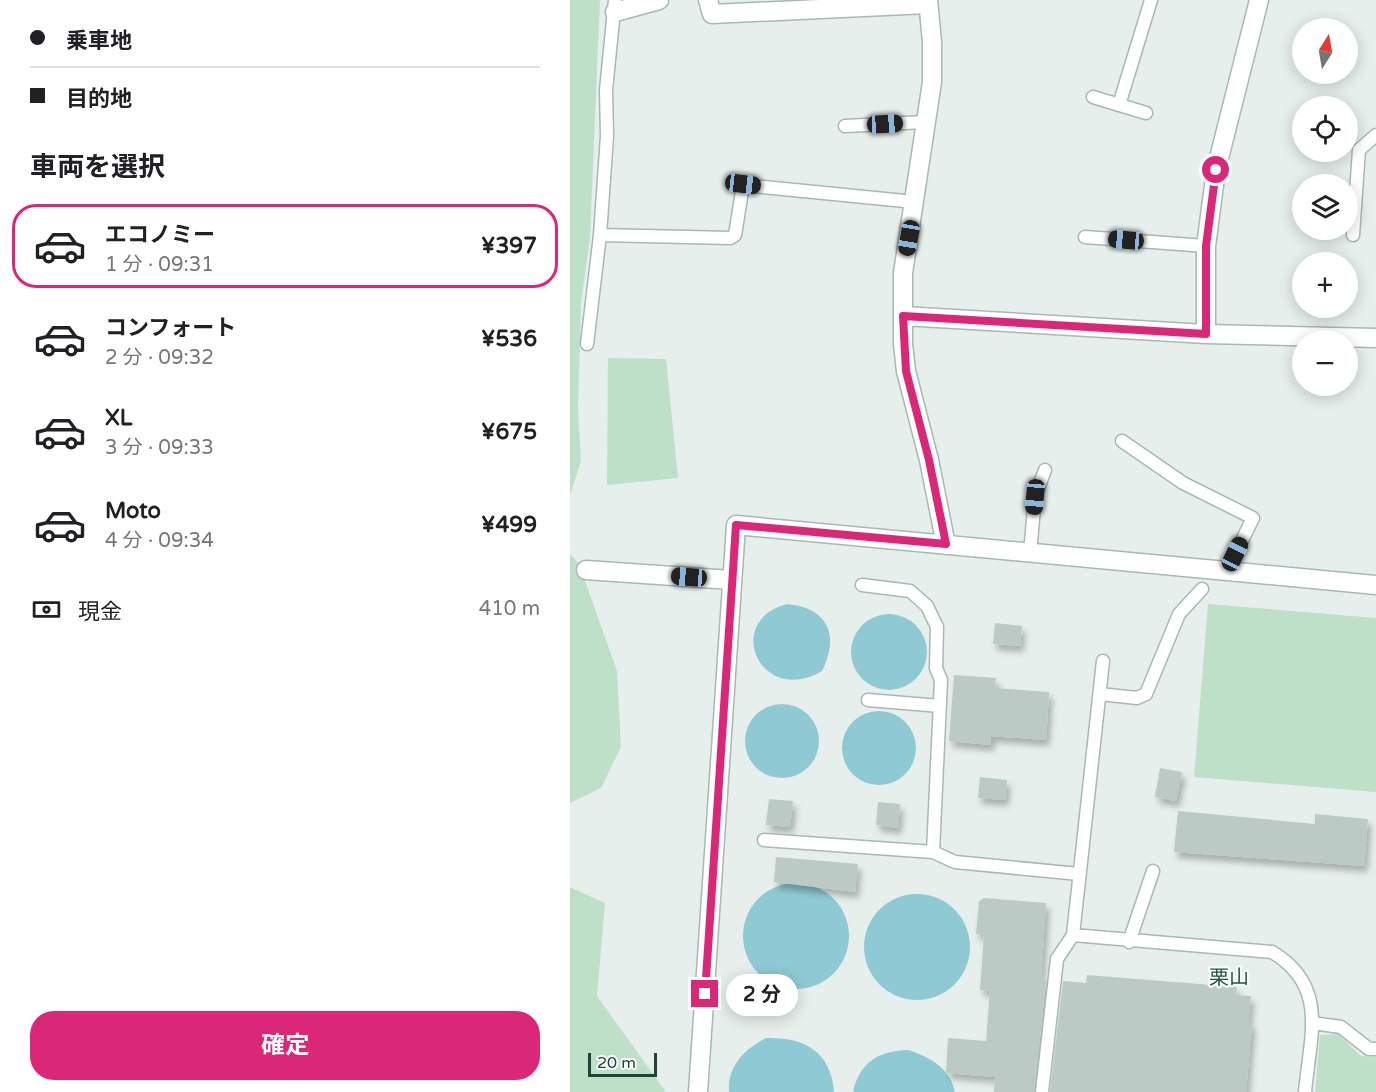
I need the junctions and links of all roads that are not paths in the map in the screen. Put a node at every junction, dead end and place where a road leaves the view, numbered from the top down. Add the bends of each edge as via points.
1 (659, 0) edge
2 (708, 0) edge
3 (1151, 0) edge
4 (1259, 0) edge
5 (928, 2) edge
6 (615, 6) edge
7 (1093, 97) dead end
8 (1119, 105) junction
9 (1146, 113) dead end
10 (925, 122) junction
11 (845, 126) dead end
12 (1376, 135) edge
13 (1357, 174) edge
14 (915, 202) junction
15 (600, 235) junction
16 (1085, 237) dead end
17 (1206, 246) junction
18 (903, 316) junction
19 (1206, 334) junction
20 (1376, 338) edge
21 (587, 344) dead end
22 (1122, 441) dead end
23 (1046, 470) dead end
24 (946, 544) junction
25 (1030, 553) junction
26 (586, 570) dead end
27 (1227, 571) junction
28 (731, 580) junction
29 (862, 585) dead end
30 (1376, 585) edge
31 (1202, 589) dead end
32 (1103, 661) dead end
33 (1100, 694) junction
34 (868, 700) dead end
35 (940, 706) junction
36 (764, 840) dead end
37 (933, 852) junction
38 (1153, 871) dead end
39 (1079, 874) junction
40 (1072, 935) junction
41 (1129, 942) junction
42 (1312, 1023) junction
43 (1376, 1049) edge
44 (698, 1092) edge
45 (1042, 1092) edge
46 (1305, 1092) edge

1 - 6 street
2 - 5 street via 712,14
3 - 8 lane
4 - 17 street via 1216,170
5 - 10 street via 932,82
6 - 15 lane via 606,90
7 - 8 lane
8 - 9 lane
10 - 11 lane
10 - 14 street
12 - 13 lane via 1359,150
14 - 15 lane via 743,184 735,235 730,238
14 - 18 street via 903,273
15 - 21 lane
16 - 17 lane
17 - 19 street
18 - 19 street
18 - 24 street via 906,371
19 - 20 street
22 - 27 lane via 1183,483 1252,518
23 - 25 lane via 1035,497
24 - 25 street
24 - 28 street via 736,525
25 - 27 street
26 - 28 street
27 - 30 street
28 - 44 street
29 - 35 lane via 910,591 927,606 938,627 936,668 941,680
31 - 33 lane via 1179,614 1146,694 1137,698
32 - 33 lane
33 - 39 lane
34 - 35 lane
35 - 37 lane
36 - 37 lane
37 - 39 lane via 955,862
38 - 41 lane
39 - 40 lane
40 - 41 lane
40 - 45 lane via 1057,959
41 - 42 lane via 1272,952 1300,974 1311,995
42 - 43 lane via 1341,1027 1369,1049
42 - 46 lane

